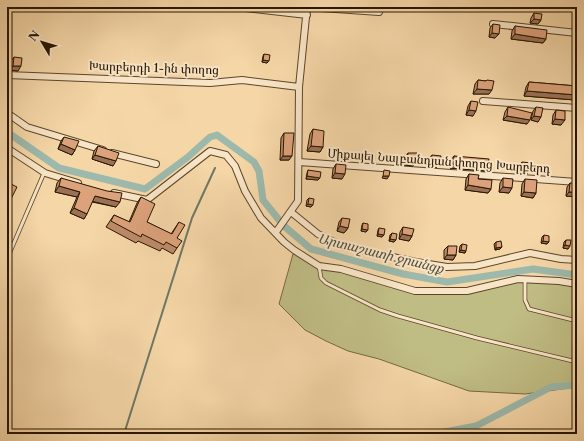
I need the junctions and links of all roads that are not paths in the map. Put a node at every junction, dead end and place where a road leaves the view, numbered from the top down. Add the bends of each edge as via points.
1 (237, 7) edge
2 (307, 7) edge
3 (379, 12) dead end
4 (307, 15) junction
5 (493, 24) edge
6 (577, 33) edge
7 (7, 75) edge
8 (299, 87) junction
9 (483, 101) dead end
10 (577, 108) edge
11 (7, 113) edge
12 (7, 148) edge
13 (299, 162) junction
14 (156, 164) dead end
15 (44, 173) junction
16 (577, 182) edge
17 (82, 184) edge
18 (105, 191) edge
19 (291, 212) junction
20 (276, 232) junction
21 (9, 251) edge
22 (7, 260) edge
23 (577, 260) edge
24 (319, 266) junction
25 (525, 279) junction
26 (577, 284) edge
27 (577, 321) edge
28 (577, 362) edge

1 - 4 street
2 - 3 street
2 - 4 street
4 - 8 street
5 - 6 street
7 - 8 street, Խարբերդի 1-ին փողոց via 210,83 242,80
8 - 13 street
9 - 10 street
11 - 14 street via 27,127
12 - 15 street
13 - 16 street, Միքայել Նալբանդյան փողոց Խարբերդ
13 - 19 street via 298,201
15 - 17 street
15 - 21 lane
18 - 20 street via 147,200 210,151 226,155 231,160 261,218
19 - 20 street
19 - 23 street via 318,234 342,246 416,262 447,267 474,266 530,253
20 - 24 street via 294,250
21 - 22 lane
24 - 25 street via 341,269 415,291 467,291
24 - 28 lane via 321,278 326,283 380,310 477,338
25 - 26 street
25 - 27 lane via 525,300 529,309

